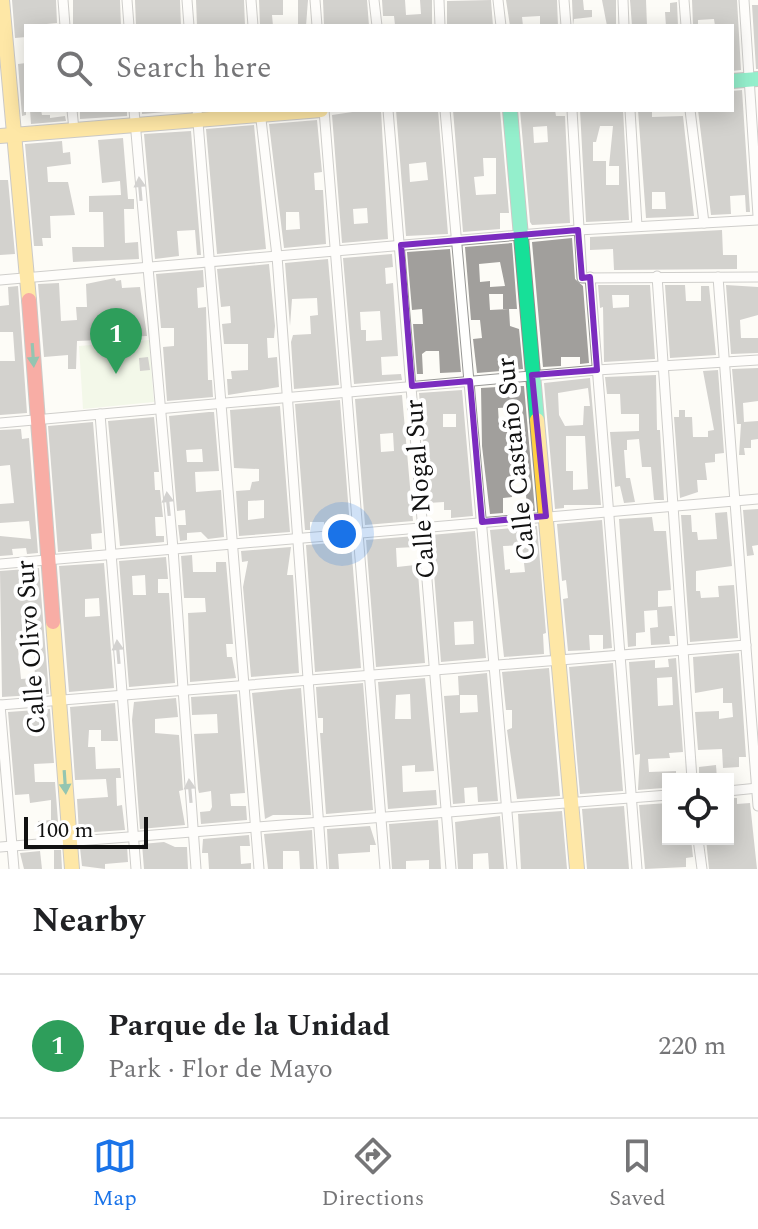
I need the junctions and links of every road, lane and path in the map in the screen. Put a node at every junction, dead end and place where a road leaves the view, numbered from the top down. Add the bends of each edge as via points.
1 (2, 0) edge
2 (63, 0) edge
3 (127, 0) edge
4 (187, 0) edge
5 (251, 0) edge
6 (315, 0) edge
7 (374, 0) edge
8 (439, 0) edge
9 (498, 0) edge
10 (564, 0) edge
11 (623, 0) edge
12 (684, 0) edge
13 (744, 0) edge
14 (65, 24) edge
15 (129, 24) edge
16 (189, 24) edge
17 (253, 24) edge
18 (317, 24) edge
19 (377, 24) edge
20 (440, 24) edge
21 (501, 24) edge
22 (566, 24) edge
23 (624, 24) edge
24 (686, 24) edge
25 (754, 79) edge
26 (734, 81) edge
27 (72, 112) edge
28 (261, 112) edge
29 (323, 112) edge
30 (388, 112) edge
31 (445, 112) edge
32 (510, 112) edge
33 (572, 112) edge
34 (630, 112) edge
35 (690, 112) edge
36 (198, 115) edge
37 (134, 118) edge
38 (74, 130) junction
39 (6, 136) edge
40 (758, 218) edge
41 (704, 223) junction
42 (637, 226) junction
43 (578, 230) junction
44 (519, 235) junction
45 (458, 240) junction
46 (401, 245) junction
47 (337, 251) junction
48 (277, 256) junction
49 (210, 262) junction
50 (147, 267) junction
51 (657, 276) junction
52 (27, 277) junction
53 (718, 277) junction
54 (758, 277) edge
55 (586, 278) junction
56 (0, 280) edge
57 (758, 360) edge
58 (724, 362) junction
59 (663, 366) junction
60 (597, 370) junction
61 (532, 375) junction
62 (470, 381) junction
63 (412, 386) junction
64 (348, 392) junction
65 (287, 397) junction
66 (221, 403) junction
67 (159, 409) junction
68 (100, 414) junction
69 (38, 420) junction
70 (0, 423) edge
71 (758, 499) edge
72 (735, 501) junction
73 (673, 505) junction
74 (608, 511) junction
75 (546, 516) junction
76 (482, 522) junction
77 (421, 527) junction
78 (359, 533) junction
79 (298, 538) junction
80 (233, 544) junction
81 (173, 549) junction
82 (111, 555) junction
83 (49, 560) junction
84 (0, 564) edge
85 (746, 645) junction
86 (683, 650) junction
87 (620, 655) junction
88 (560, 660) junction
89 (494, 665) junction
90 (436, 670) junction
91 (370, 675) junction
92 (308, 680) junction
93 (244, 685) junction
94 (182, 690) junction
95 (122, 695) junction
96 (59, 700) junction
97 (0, 705) edge
98 (692, 773) edge
99 (757, 788) edge
100 (734, 790) edge
101 (662, 795) edge
102 (631, 798) junction
103 (574, 803) junction
104 (758, 806) edge
105 (506, 808) junction
106 (446, 812) junction
107 (381, 817) junction
108 (319, 822) junction
109 (256, 827) junction
110 (193, 832) junction
111 (133, 837) junction
112 (70, 842) junction
113 (699, 845) edge
114 (12, 846) junction
115 (0, 847) edge
116 (14, 869) edge
117 (72, 869) edge
118 (136, 869) edge
119 (196, 869) edge
120 (259, 869) edge
121 (322, 869) edge
122 (385, 869) edge
123 (451, 869) edge
124 (512, 869) edge
125 (577, 869) edge
126 (637, 869) edge
127 (702, 869) edge

1 - 39 street, Calle Olivo Sur
2 - 14 street
3 - 15 street
4 - 16 street
5 - 17 street
6 - 18 street
7 - 19 street
8 - 20 street
9 - 21 street
10 - 22 street
11 - 23 street
12 - 24 street
13 - 25 street
25 - 26 street
25 - 40 street
27 - 38 street
28 - 36 street
28 - 48 street
29 - 47 street
30 - 46 street, Calle Nogal Sur
31 - 45 street
32 - 44 street, Calle Castaño Sur
33 - 43 street
34 - 42 street
35 - 41 street
36 - 37 street
36 - 49 street
37 - 38 street
50 -> 37 street
38 - 39 street
39 - 52 street, Calle Olivo Sur
40 - 41 street
41 - 42 street
42 - 43 street
43 - 44 street
43 - 55 street
44 - 45 street
44 - 61 street, Calle Castaño Sur
45 - 46 street
45 - 62 street
46 - 47 street
46 - 63 street, Calle Nogal Sur
47 - 48 street
47 - 64 street
48 - 49 street
48 - 65 street
49 - 50 street
49 - 66 street
50 - 52 street
50 - 67 street
51 - 53 street
51 - 55 street
51 - 59 street
52 - 56 street
52 -> 69 street, Calle Olivo Sur
53 - 54 street
53 - 58 street
55 - 60 street
57 - 58 street
58 - 59 street
58 - 72 street
59 - 60 street
59 - 73 street
60 - 61 street
60 - 74 street
61 - 62 street
61 - 75 street, Calle Castaño Sur
62 - 63 street
62 - 76 street
63 - 64 street
63 - 77 street, Calle Nogal Sur
64 - 65 street
64 - 78 street
65 - 66 street
65 - 79 street
66 - 67 street
66 - 80 street
67 - 68 street
81 -> 67 street
68 - 69 street
68 - 82 street
69 - 70 street
69 - 83 street, Calle Olivo Sur
71 - 72 street
72 - 73 street
72 - 85 street
73 - 74 street
73 - 86 street
74 - 75 street
74 - 87 street
75 - 76 street
75 - 88 street, Calle Castaño Sur
76 - 77 street
76 - 89 street
77 - 78 street
77 - 90 street, Calle Nogal Sur
78 - 79 street
78 - 91 street
79 - 80 street
79 - 92 street
80 - 81 street
80 - 93 street
81 - 82 street
81 - 94 street
82 - 83 street
95 -> 82 street
83 - 84 street
83 - 96 street, Calle Olivo Sur
85 - 86 street
85 - 99 street
86 - 87 street
86 - 98 street
87 - 88 street
87 - 102 street
88 - 89 street
88 - 103 street, Calle Castaño Sur
89 - 90 street
89 - 105 street
90 - 91 street
90 - 106 street, Calle Nogal Sur
91 - 92 street
91 - 107 street
92 - 93 street
92 - 108 street
93 - 94 street
93 - 109 street
94 - 95 street
110 -> 94 street
95 - 96 street
95 - 111 street
96 - 97 street
96 -> 112 street, Calle Olivo Sur
97 - 114 street
99 - 100 street
99 - 104 street
101 - 102 street
102 - 103 street
102 - 126 street
103 - 105 street
103 - 125 street, Calle Castaño Sur
105 - 106 street
105 - 124 street
106 - 107 street
106 - 123 street, Calle Nogal Sur
107 - 108 street
107 - 122 street
108 - 109 street
108 - 121 street
109 - 110 street
109 - 120 street
110 - 111 street
110 - 119 street
111 - 112 street
111 - 118 street
112 - 114 street
112 - 117 street, Calle Olivo Sur
113 - 127 street
114 - 115 street
114 - 116 street

